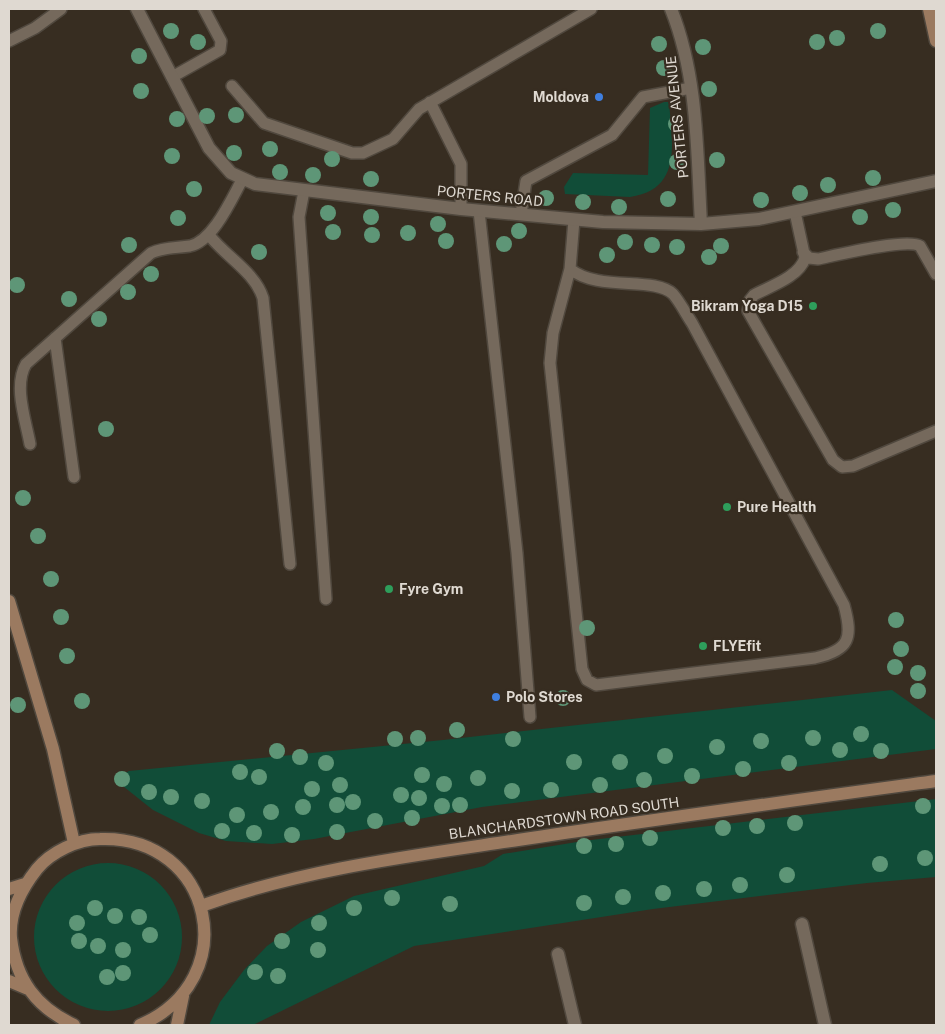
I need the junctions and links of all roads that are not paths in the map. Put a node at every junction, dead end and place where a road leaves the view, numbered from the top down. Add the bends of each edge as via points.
1 (61, 9) edge
2 (137, 9) edge
3 (204, 9) edge
4 (591, 9) edge
5 (671, 9) edge
6 (929, 9) edge
7 (9, 41) edge
8 (936, 41) edge
9 (172, 78) junction
10 (232, 86) dead end
11 (691, 88) junction
12 (430, 102) junction
13 (242, 180) junction
14 (936, 181) edge
15 (304, 191) junction
16 (461, 208) junction
17 (479, 210) junction
18 (795, 212) junction
19 (521, 214) junction
20 (574, 220) junction
21 (702, 224) junction
22 (208, 235) junction
23 (803, 252) junction
24 (570, 269) junction
25 (936, 274) edge
26 (55, 338) junction
27 (936, 432) edge
28 (30, 444) dead end
29 (74, 477) dead end
30 (290, 564) dead end
31 (326, 598) dead end
32 (9, 600) edge
33 (530, 717) dead end
34 (936, 781) edge
35 (74, 843) junction
36 (25, 884) junction
37 (9, 889) edge
38 (201, 906) junction
39 (802, 924) dead end
40 (558, 954) dead end
41 (9, 980) edge
42 (28, 989) junction
43 (184, 996) junction
44 (73, 1025) edge
45 (140, 1025) edge
46 (177, 1025) edge
47 (574, 1025) edge
48 (825, 1025) edge

1 - 7 lane via 35,28
2 - 9 street, PORTERS ROAD
3 - 9 lane via 222,41 220,50
4 - 12 lane
5 - 11 street, PORTERS AVENUE via 685,48
6 - 8 main road
9 - 13 street, PORTERS ROAD via 209,148 221,165
10 - 12 lane via 264,122 358,153 370,151 392,139 419,109
11 - 19 lane via 643,97 612,135 526,180
11 - 21 street, PORTERS AVENUE
12 - 16 lane via 461,164
13 - 15 street, PORTERS ROAD
13 - 22 lane
14 - 18 street, PORTERS ROAD
15 - 16 street, PORTERS ROAD
15 - 31 lane via 299,217
16 - 17 street, PORTERS ROAD
17 - 19 street, PORTERS ROAD
17 - 33 lane via 517,553
18 - 21 street, PORTERS ROAD
18 - 23 lane
19 - 20 street, PORTERS ROAD
20 - 21 street, PORTERS ROAD
20 - 24 lane
22 - 26 lane via 190,246 151,253
22 - 30 lane via 256,283 264,298
23 - 25 lane via 809,258 818,259 915,243
23 - 27 lane via 805,258 800,268 754,295 748,311 833,460 842,467 853,466
24 - 24 lane via 589,280 662,288 674,295 844,605 850,636 837,652 815,658 596,685 587,680 582,669 575,612 550,363 553,333
26 - 28 lane via 22,371 20,384
26 - 29 lane
32 - 35 main road via 52,749
34 - 38 main road, BLANCHARDSTOWN ROAD SOUTH via 362,863
35 - 36 main road via 42,864
35 - 38 main road via 118,838 146,845 170,860 189,881
36 - 37 main road
36 - 42 main road via 14,909 11,936 15,962
38 - 43 main road via 205,937 199,968
39 - 48 street
40 - 47 street
41 - 42 main road
42 - 44 main road via 48,1010
43 - 45 main road via 160,1017
43 - 46 main road

